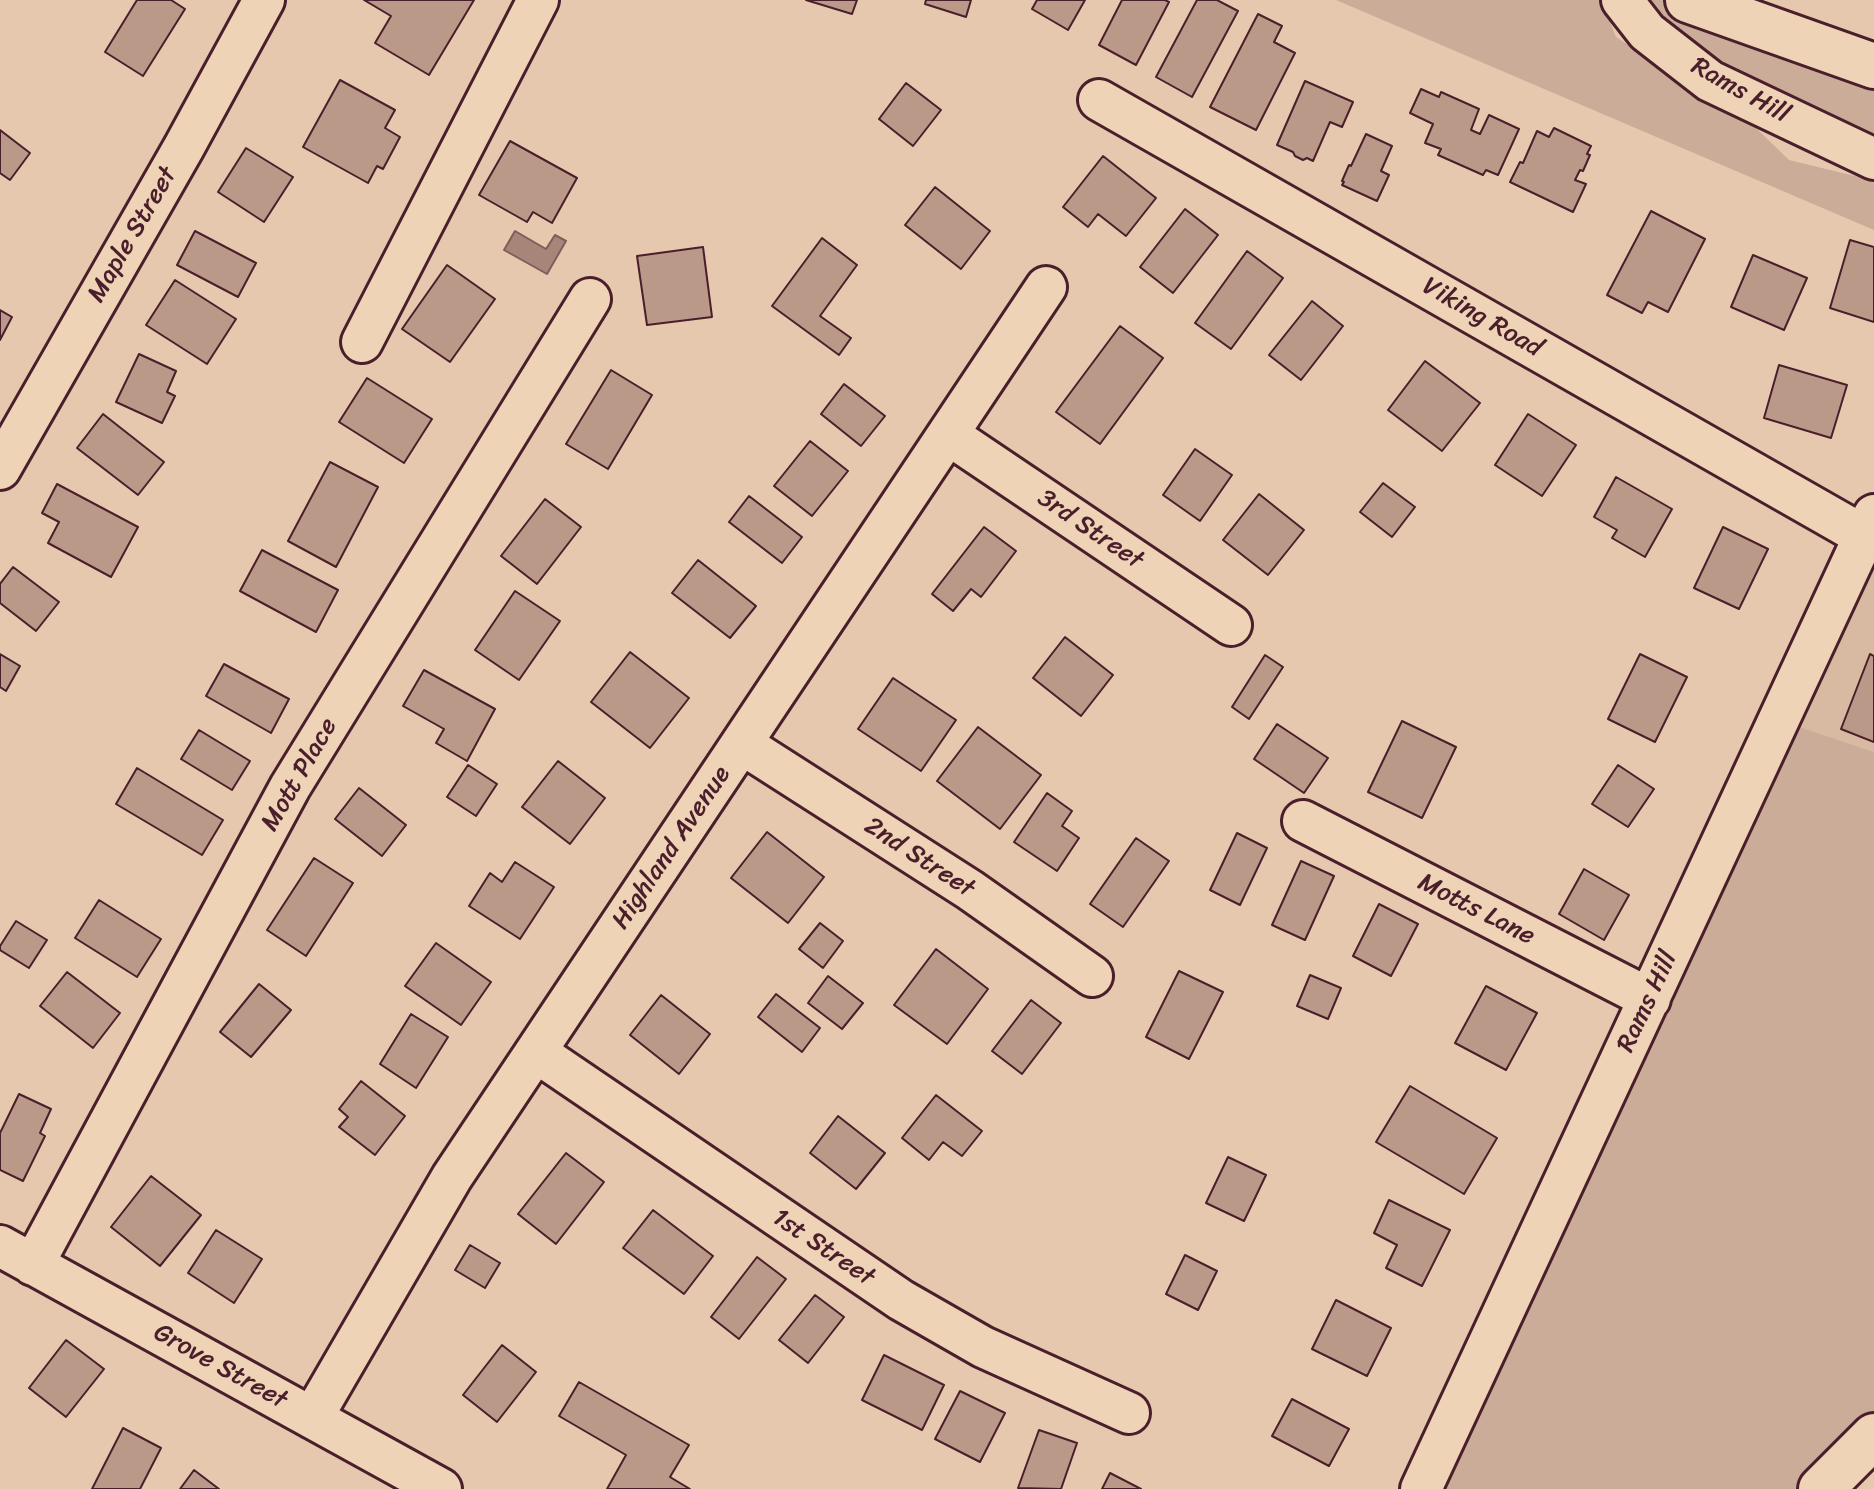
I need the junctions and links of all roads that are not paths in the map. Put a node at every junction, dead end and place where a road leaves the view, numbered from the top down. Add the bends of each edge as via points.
1 (264, 0) edge
2 (538, 0) edge
3 (1622, 0) edge
4 (1688, 0) edge
5 (1874, 66) edge
6 (1099, 100) dead end
7 (1874, 159) edge
8 (1046, 287) dead end
9 (590, 299) dead end
10 (362, 342) dead end
11 (949, 435) junction
12 (0, 469) edge
13 (1869, 526) edge
14 (1231, 625) dead end
15 (742, 744) junction
16 (1303, 821) dead end
17 (1092, 976) dead end
18 (1650, 999) junction
19 (536, 1052) junction
20 (17, 1255) edge
21 (1129, 1413) dead end
22 (312, 1418) junction
23 (1874, 1436) edge
24 (441, 1489) edge
25 (1421, 1489) edge
26 (1821, 1489) edge

1 - 12 street, Maple Street
2 - 10 street
3 - 7 street, Rams Hill via 1647,32 1710,81
4 - 5 main road
6 - 13 street, Viking Road
8 - 11 street, Highland Avenue
9 - 20 street, Mott Place via 290,787
11 - 14 street, 3rd Street
11 - 15 street, Highland Avenue
13 - 18 street, Rams Hill
15 - 17 street, 2nd Street via 970,890
15 - 19 street, Highland Avenue
16 - 18 street, Motts Lane
18 - 25 street, Rams Hill
19 - 21 street, 1st Street via 901,1300 983,1347
19 - 22 street, Highland Avenue via 452,1177
20 - 22 street, Grove Street
22 - 24 street, Grove Street
23 - 26 main road

